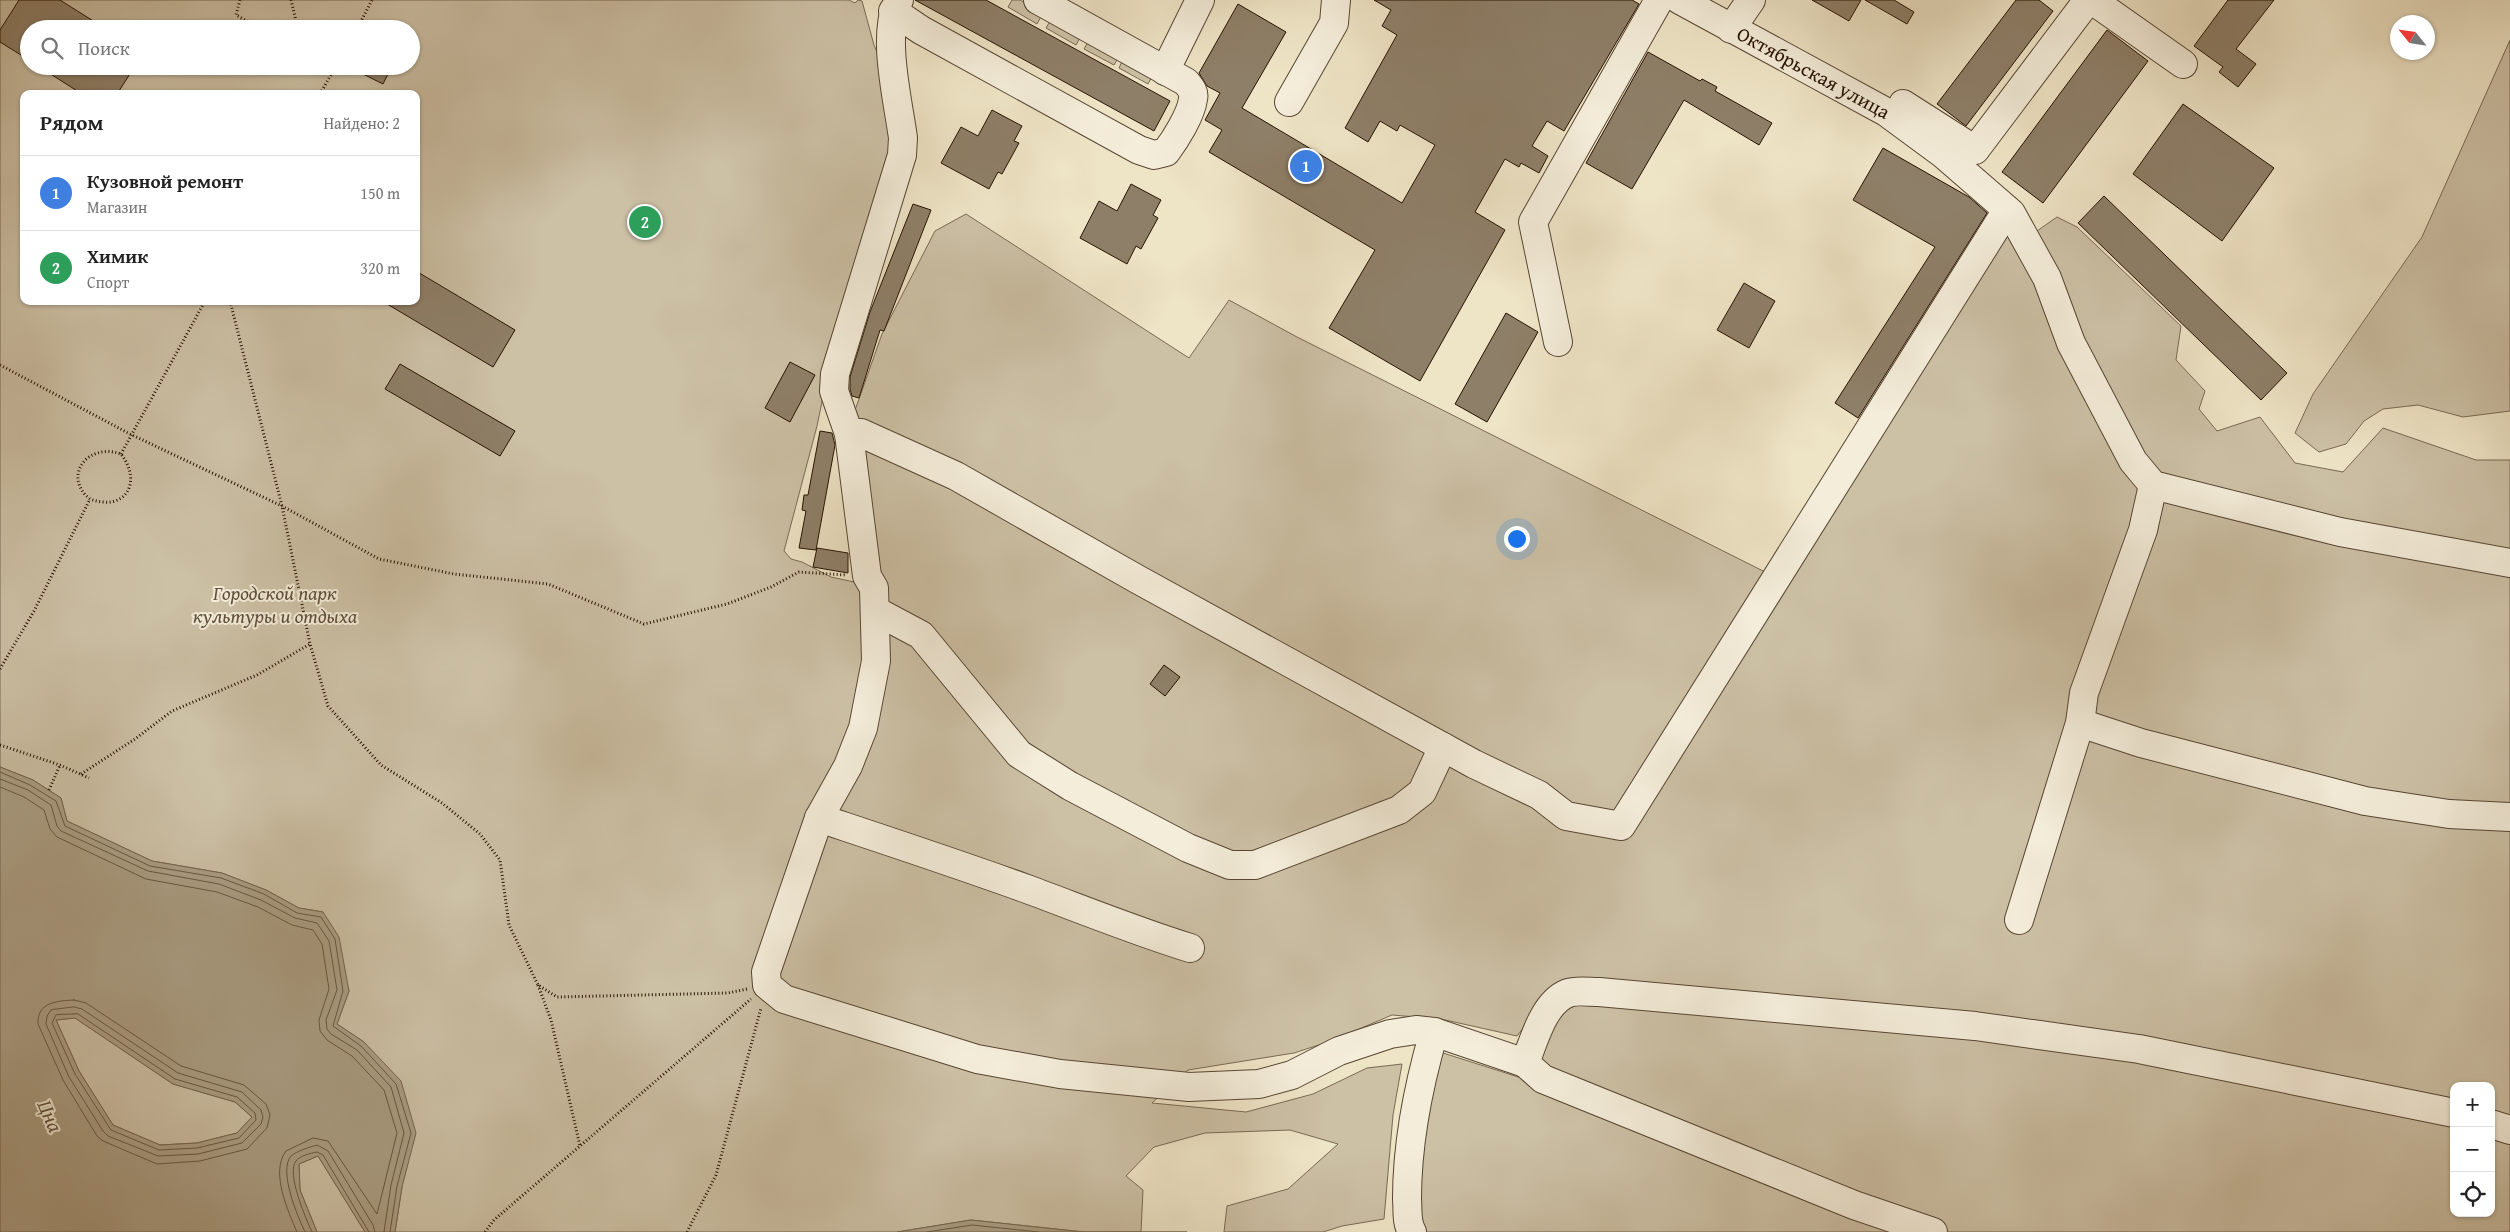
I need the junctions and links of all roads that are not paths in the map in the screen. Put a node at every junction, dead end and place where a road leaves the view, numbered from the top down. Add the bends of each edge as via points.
1 (1038, 0) edge
2 (1200, 0) edge
3 (1336, 0) edge
4 (1659, 0) edge
5 (1680, 0) edge
6 (1751, 0) edge
7 (2088, 0) edge
8 (2092, 0) edge
9 (896, 6) edge
10 (1731, 29) junction
11 (2183, 64) dead end
12 (1165, 71) junction
13 (1289, 102) dead end
14 (1880, 109) junction
15 (2007, 210) junction
16 (1558, 342) dead end
17 (848, 434) junction
18 (2153, 485) junction
19 (2510, 562) edge
20 (876, 611) junction
21 (2080, 723) junction
22 (1442, 747) junction
23 (2510, 817) edge
24 (819, 818) junction
25 (2019, 920) dead end
26 (1190, 948) dead end
27 (1434, 1032) junction
28 (1525, 1063) junction
29 (2450, 1112) edge
30 (2495, 1125) edge
31 (2510, 1130) edge
32 (1412, 1232) edge
33 (1933, 1232) edge

1 - 12 street
2 - 12 street
3 - 13 street via 1334,23
4 - 16 street via 1533,222
5 - 10 street, Октябрьская улица
6 - 10 street
7 - 14 street via 1975,150 1902,103 1891,100
8 - 11 street
9 - 12 street via 939,39 1139,150 1154,155 1166,152 1177,137 1194,99 1186,82
9 - 17 street via 890,35 903,138 902,155 835,374 834,391
10 - 14 street, Октябрьская улица
14 - 15 street, Октябрьская улица via 1943,154
15 - 18 street, Октябрьская улица via 2047,278 2071,343 2129,452
15 - 22 street via 1621,826 1566,816 1539,795
17 - 20 street via 867,576 874,588
17 - 22 street via 862,433 956,476
18 - 19 street via 2340,532
18 - 21 street via 2142,530 2084,693
20 - 22 street via 921,635 1019,754 1070,786 1188,848 1230,865 1255,865 1399,810 1422,792
20 - 24 street via 876,661 863,728 848,766
21 - 23 street via 2141,743 2365,801 2449,814
21 - 25 street
24 - 26 street via 961,865 1136,932
24 - 27 street via 766,972 767,985 784,998 977,1059 1060,1074 1188,1086 1259,1084 1292,1075 1339,1051 1390,1034 1416,1030
27 - 28 street
27 - 32 street via 1411,1133 1407,1191 1408,1226
28 - 29 street via 1552,1004 1568,993 1599,992 1994,1028 2139,1049
28 - 33 street via 1543,1079 1854,1204
30 - 31 street

